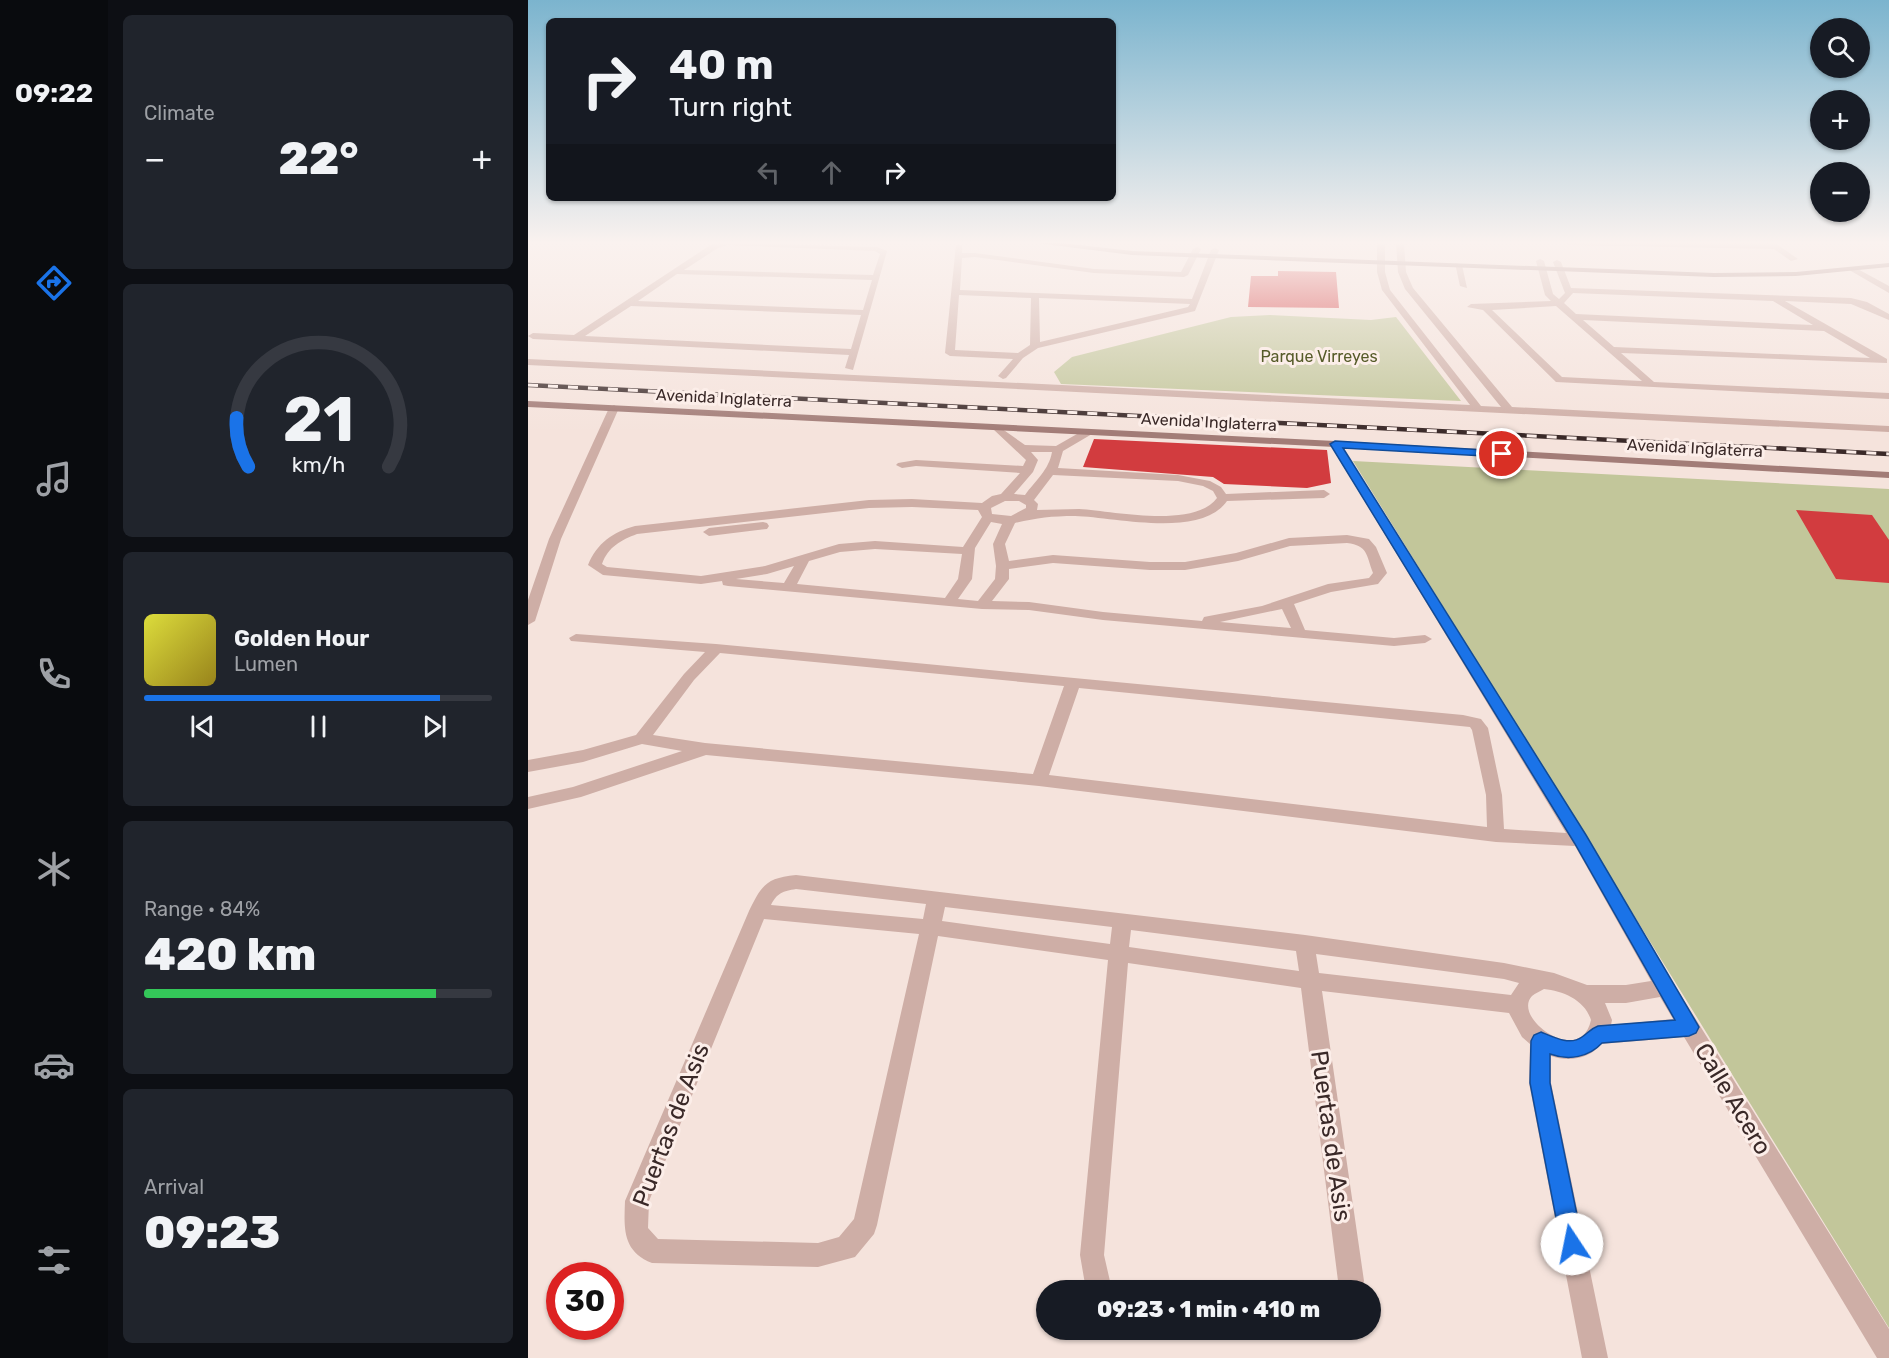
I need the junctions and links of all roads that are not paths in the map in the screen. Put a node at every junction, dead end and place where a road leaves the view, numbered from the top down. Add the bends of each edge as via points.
1 (626, 306) edge
2 (710, 306) edge
3 (866, 306) edge
4 (955, 306) edge
5 (1035, 306) edge
6 (1193, 306) edge
7 (1399, 306) edge
8 (1423, 306) edge
9 (1509, 306) edge
10 (1564, 306) edge
11 (1790, 306) edge
12 (1867, 306) edge
13 (1471, 307) dead end
14 (1485, 308) junction
15 (864, 313) junction
16 (1576, 317) junction
17 (1889, 317) edge
18 (1826, 328) junction
19 (1442, 329) junction
20 (1417, 330) junction
21 (533, 336) dead end
22 (577, 337) junction
23 (1035, 346) junction
24 (1612, 350) junction
25 (855, 352) junction
26 (1020, 356) junction
27 (528, 362) edge
28 (1886, 363) edge
29 (850, 368) dead end
30 (1003, 376) dead end
31 (1652, 385) junction
32 (1889, 396) edge
33 (528, 404) edge
34 (614, 408) junction
35 (1477, 408) junction
36 (1509, 410) junction
37 (998, 429) junction
38 (1889, 429) edge
39 (1088, 432) junction
40 (1335, 444) junction
41 (1022, 448) junction
42 (1058, 448) junction
43 (902, 465) dead end
44 (1029, 470) junction
45 (1049, 471) junction
46 (1889, 475) edge
47 (1324, 495) dead end
48 (1005, 497) junction
49 (1223, 498) junction
50 (1028, 500) junction
51 (986, 512) junction
52 (1028, 514) junction
53 (1010, 521) junction
54 (968, 551) junction
55 (804, 559) junction
56 (1003, 566) junction
57 (701, 580) junction
58 (788, 588) junction
59 (949, 602) junction
60 (1287, 603) junction
61 (982, 605) junction
62 (528, 621) edge
63 (1188, 624) junction
64 (1300, 634) junction
65 (576, 638) dead end
66 (1425, 639) dead end
67 (716, 648) junction
68 (1073, 682) junction
69 (642, 739) junction
70 (705, 749) junction
71 (528, 766) edge
72 (1039, 780) junction
73 (528, 803) edge
74 (1496, 835) junction
75 (1580, 840) junction
76 (938, 898) junction
77 (758, 911) junction
78 (1122, 920) junction
79 (930, 927) junction
80 (1305, 943) junction
81 (1117, 952) junction
82 (1542, 980) junction
83 (1311, 981) junction
84 (1665, 987) junction
85 (1586, 994) junction
86 (1518, 1005) junction
87 (1689, 1027) junction
88 (1598, 1035) junction
89 (1541, 1041) junction
90 (1097, 1280) edge
91 (1351, 1280) edge
92 (1889, 1353) edge
93 (1595, 1358) edge

1 - 22 street
2 - 15 street
3 - 15 street
4 - 26 street via 950,353
5 - 23 street
6 - 23 street
7 - 20 street
8 - 19 street
9 - 14 street
10 - 16 street
11 - 18 street
12 - 17 street
13 - 14 street
14 - 31 street via 1559,380
15 - 25 street
16 - 18 street
16 - 24 street
18 - 28 street
19 - 20 street
19 - 36 street
20 - 35 street
21 - 22 street
22 - 25 street
23 - 26 street
24 - 28 street
24 - 31 street
25 - 29 street
26 - 30 street
27 - 35 street, Avenida Inglaterra
31 - 32 street
33 - 34 street, Avenida Inglaterra
34 - 37 street, Avenida Inglaterra
34 - 62 street via 555,539
35 - 36 street, Avenida Inglaterra
36 - 38 street, Avenida Inglaterra
37 - 39 street, Avenida Inglaterra
37 - 41 street
39 - 40 street, Avenida Inglaterra
39 - 42 street
40 - 46 street, Avenida Inglaterra
40 - 75 street, Calle Acero
41 - 42 street
41 - 44 street via 1032,460
42 - 45 street via 1058,462
43 - 44 street
44 - 48 street
45 - 49 street via 1178,478 1206,483
45 - 50 street
47 - 49 street
48 - 50 street
48 - 51 street via 996,499
49 - 52 street via 1214,509 1173,518
50 - 52 street via 1032,504
51 - 53 street via 997,520
51 - 54 street
51 - 57 street via 912,503 869,504 788,514 770,524 735,530 702,532 680,526 635,530 606,543 596,565 603,572
52 - 53 street
53 - 56 street via 999,544
54 - 55 street via 875,545 839,548
54 - 59 street via 965,579
55 - 57 street via 767,570
55 - 58 street
56 - 60 street via 1053,559 1185,566 1238,557 1288,542 1347,539 1365,542 1370,547 1380,573 1373,581 1328,588
56 - 61 street via 1001,582
57 - 58 street
58 - 59 street
59 - 61 street
60 - 63 street
60 - 64 street
61 - 63 street via 1029,606
63 - 64 street
64 - 66 street via 1394,642
65 - 67 street
67 - 68 street
67 - 69 street via 688,677
68 - 72 street
68 - 74 street via 1475,723 1487,754
69 - 70 street
69 - 71 street
70 - 72 street
70 - 73 street via 575,794
72 - 74 street
74 - 75 street
75 - 84 street, Calle Acero
76 - 77 street, Puertas de Asis via 796,882 780,884 769,891
76 - 78 street, Puertas de Asis
76 - 79 street, Puertas de Asis
77 - 79 street
77 - 79 street, Puertas de Asis via 637,1201 636,1232 652,1251 818,1255 846,1248 865,1225
78 - 80 street, Puertas de Asis
78 - 81 street
79 - 81 street
80 - 82 street, Puertas de Asis via 1504,971
80 - 83 street, Puertas de Asis
81 - 83 street
81 - 90 street via 1092,1255
82 - 85 street via 1565,982
82 - 86 street via 1525,989
83 - 86 street
83 - 91 street, Puertas de Asis
84 - 85 street via 1626,994
84 - 87 street, Calle Acero
85 - 88 street via 1599,1014
86 - 89 street via 1524,1024
87 - 88 street
87 - 92 street, Calle Acero
88 - 89 street via 1574,1049 1557,1048
89 - 93 street via 1540,1083

